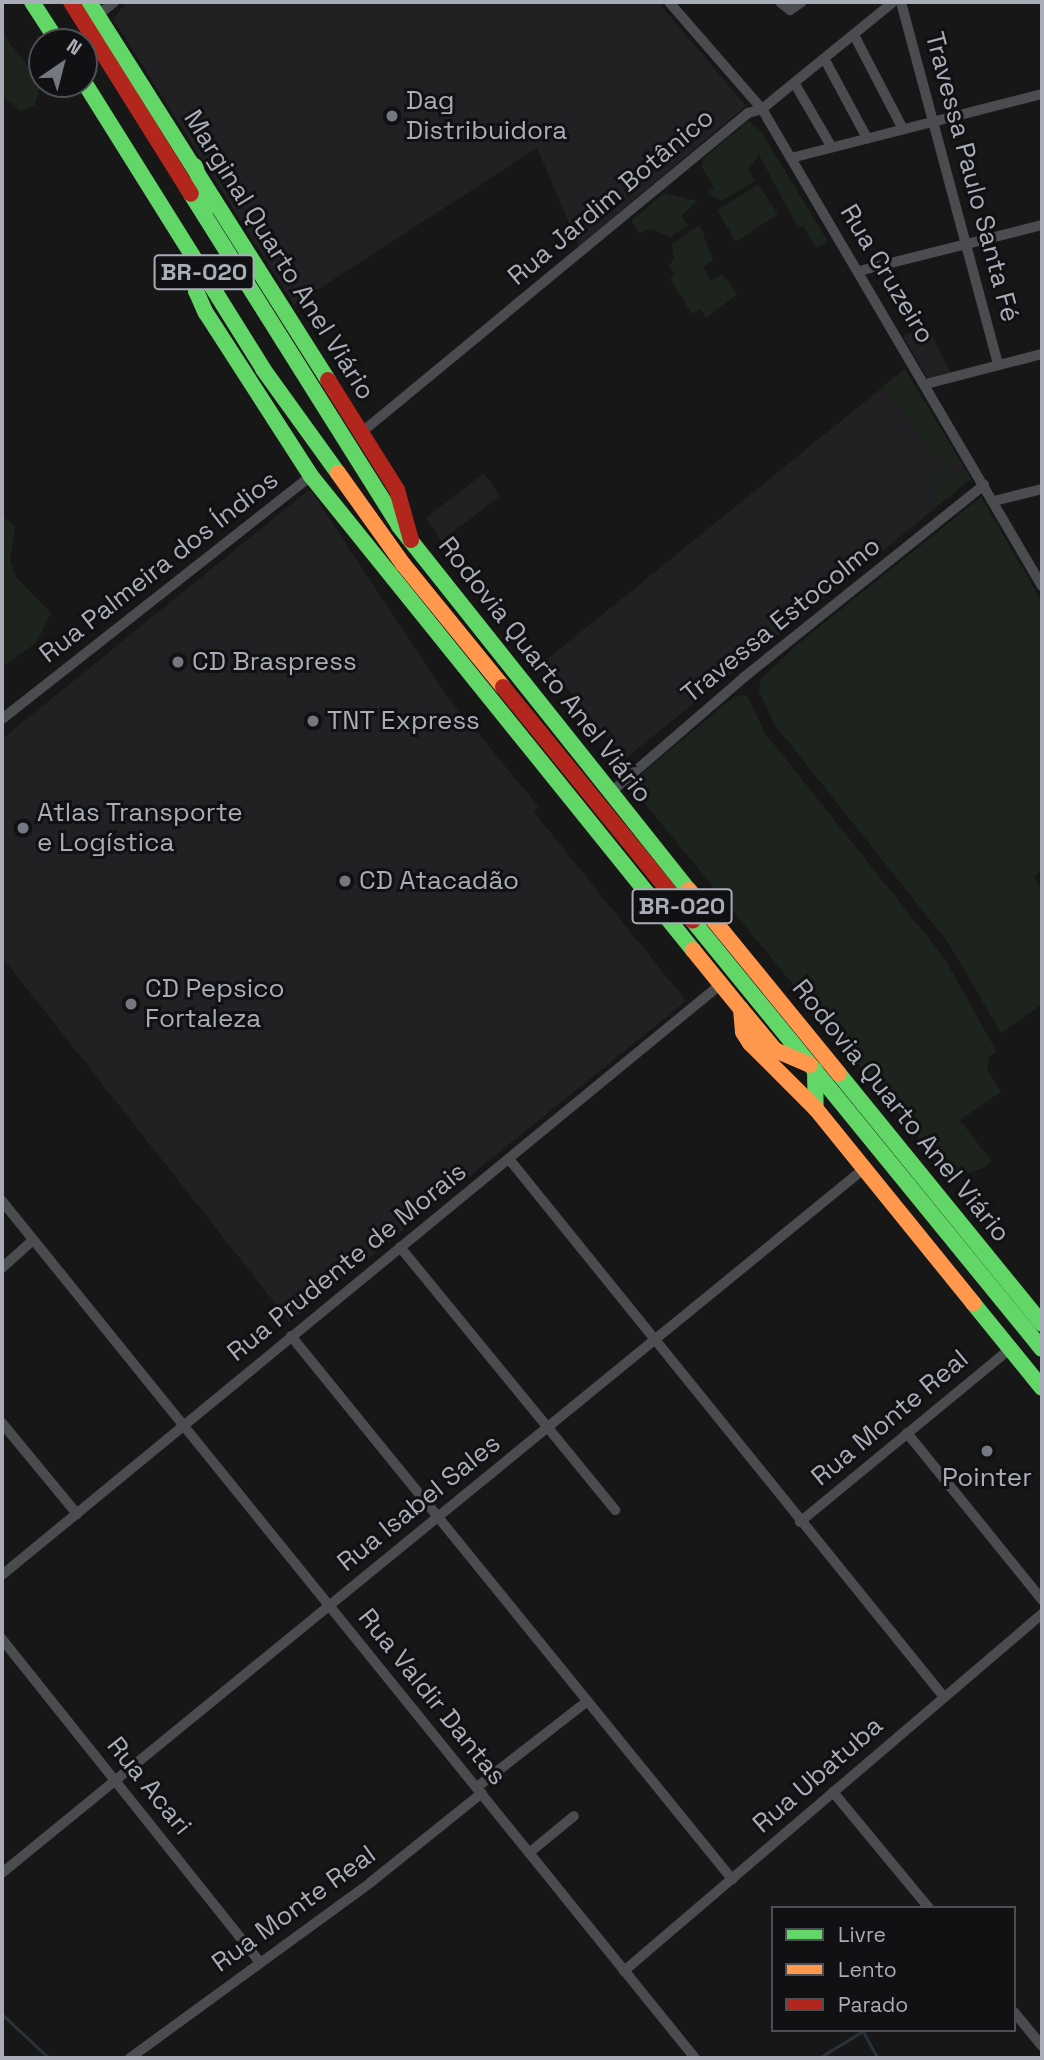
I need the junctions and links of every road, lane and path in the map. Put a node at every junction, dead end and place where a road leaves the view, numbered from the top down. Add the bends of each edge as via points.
1 (32, 2) edge
2 (71, 2) edge
3 (114, 2) edge
4 (780, 2) edge
5 (802, 2) edge
6 (901, 2) edge
7 (675, 4) edge
8 (93, 9) edge
9 (49, 28) edge
10 (854, 35) junction
11 (825, 60) junction
12 (795, 84) junction
13 (1042, 94) edge
14 (94, 98) edge
15 (762, 109) junction
16 (932, 121) junction
17 (903, 130) junction
18 (867, 138) junction
19 (831, 146) junction
20 (791, 158) junction
21 (195, 166) junction
22 (1042, 225) edge
23 (218, 238) junction
24 (965, 242) junction
25 (199, 265) junction
26 (859, 271) junction
27 (1042, 354) edge
28 (998, 365) junction
29 (926, 384) junction
30 (362, 432) junction
31 (347, 443) junction
32 (326, 460) junction
33 (311, 476) junction
34 (984, 485) junction
35 (1042, 489) edge
36 (994, 501) junction
37 (411, 540) junction
38 (1042, 586) edge
39 (2, 719) edge
40 (610, 793) junction
41 (721, 984) junction
42 (741, 1009) junction
43 (812, 1068) junction
44 (816, 1109) junction
45 (509, 1159) junction
46 (865, 1168) junction
47 (2, 1201) edge
48 (33, 1240) junction
49 (400, 1247) junction
50 (2, 1268) edge
51 (1042, 1324) edge
52 (291, 1336) junction
53 (655, 1340) junction
54 (1010, 1349) junction
55 (1042, 1349) edge
56 (1042, 1388) edge
57 (2, 1423) edge
58 (185, 1426) junction
59 (547, 1427) junction
60 (907, 1433) junction
61 (615, 1510) dead end
62 (77, 1514) junction
63 (437, 1517) junction
64 (800, 1522) junction
65 (2, 1575) edge
66 (1042, 1600) edge
67 (329, 1606) junction
68 (1042, 1614) edge
69 (2, 1639) edge
70 (944, 1697) junction
71 (585, 1703) junction
72 (114, 1780) junction
73 (479, 1790) junction
74 (833, 1792) junction
75 (574, 1816) dead end
76 (529, 1853) junction
77 (2, 1873) edge
78 (732, 1879) junction
79 (927, 1906) edge
80 (260, 1962) junction
81 (624, 1971) junction
82 (1016, 2014) edge
83 (1042, 2046) edge
84 (130, 2058) edge
85 (695, 2058) edge

1 - 9 main road
2 - 23 main road, Rodovia Quarto Anel Viário / BR-020
3 - 8 street
4 - 5 street via 790,10
6 - 10 street, Rua Jardim Botânico
6 - 16 street, Travessa Paulo Santa Fé
7 - 15 street, Rua Cruzeiro
8 - 21 main road, Marginal Quarto Anel Viário / BR-020
10 - 11 street, Rua Jardim Botânico
10 - 17 street
11 - 12 street, Rua Jardim Botânico
11 - 18 street
12 - 15 street, Rua Jardim Botânico
12 - 19 street
13 - 16 street
14 - 25 main road, Rodovia Quarto Anel Viário / BR-020
15 - 20 street, Rua Cruzeiro
15 - 30 street, Rua Jardim Botânico via 748,113
16 - 17 street
16 - 24 street, Travessa Paulo Santa Fé
17 - 18 street
18 - 19 street
19 - 20 street
20 - 26 street, Rua Cruzeiro
21 - 23 main road
21 - 30 main road, Marginal Quarto Anel Viário / BR-020
22 - 24 street
23 - 31 main road, Rodovia Quarto Anel Viário / BR-020
24 - 26 street
24 - 28 street, Travessa Paulo Santa Fé
25 - 32 main road, Rodovia Quarto Anel Viário / BR-020
25 - 33 main road via 196,291 206,313
26 - 29 street, Rua Cruzeiro
27 - 28 street
28 - 29 street
29 - 34 street, Rua Cruzeiro
30 - 37 main road, Marginal Quarto Anel Viário / BR-020 via 397,490
31 - 32 main road
31 - 37 main road, Rodovia Quarto Anel Viário / BR-020
32 - 43 main road, Rodovia Quarto Anel Viário / BR-020 via 403,564
33 - 39 street, Rua Palmeira dos Índios
33 - 41 main road
34 - 36 street, Rua Cruzeiro
34 - 40 street, Travessa Estocolmo via 743,678
35 - 36 street
36 - 38 street, Rua Cruzeiro
37 - 40 main road, Rodovia Quarto Anel Viário / BR-020
40 - 51 main road, Rodovia Quarto Anel Viário / BR-020
41 - 42 main road
41 - 45 street, Rua Prudente de Morais
42 - 43 main road via 775,1050
42 - 44 main road via 743,1032 750,1043
43 - 44 main road
43 - 55 main road, Rodovia Quarto Anel Viário / BR-020
44 - 46 main road
45 - 49 street, Rua Prudente de Morais
45 - 53 street
46 - 53 street, Rua Isabel Sales
46 - 54 main road
47 - 48 street, Rua Valdir Dantas
48 - 50 street
48 - 58 street, Rua Valdir Dantas
49 - 52 street, Rua Prudente de Morais
49 - 59 street
52 - 58 street, Rua Prudente de Morais
52 - 63 street
53 - 59 street, Rua Isabel Sales
53 - 64 street
54 - 56 main road
54 - 60 street, Rua Monte Real
57 - 62 street
58 - 62 street, Rua Prudente de Morais
58 - 67 street, Rua Valdir Dantas
59 - 61 street
59 - 63 street, Rua Isabel Sales
60 - 64 street, Rua Monte Real
60 - 66 street
62 - 65 street, Rua Prudente de Morais
63 - 67 street, Rua Isabel Sales
63 - 71 street
64 - 70 street
67 - 72 street, Rua Isabel Sales
67 - 73 street, Rua Valdir Dantas
68 - 70 street, Rua Ubatuba
69 - 72 street, Rua Acari
70 - 74 street, Rua Ubatuba
71 - 73 street, Rua Monte Real
71 - 78 street
72 - 77 street, Rua Isabel Sales
72 - 80 street, Rua Acari
73 - 76 street, Rua Valdir Dantas
73 - 80 street, Rua Monte Real via 371,1882
74 - 78 street, Rua Ubatuba
74 - 79 street
75 - 76 street
76 - 81 street, Rua Valdir Dantas
78 - 81 street, Rua Ubatuba
80 - 84 street, Rua Monte Real
81 - 85 street, Rua Valdir Dantas
82 - 83 street

